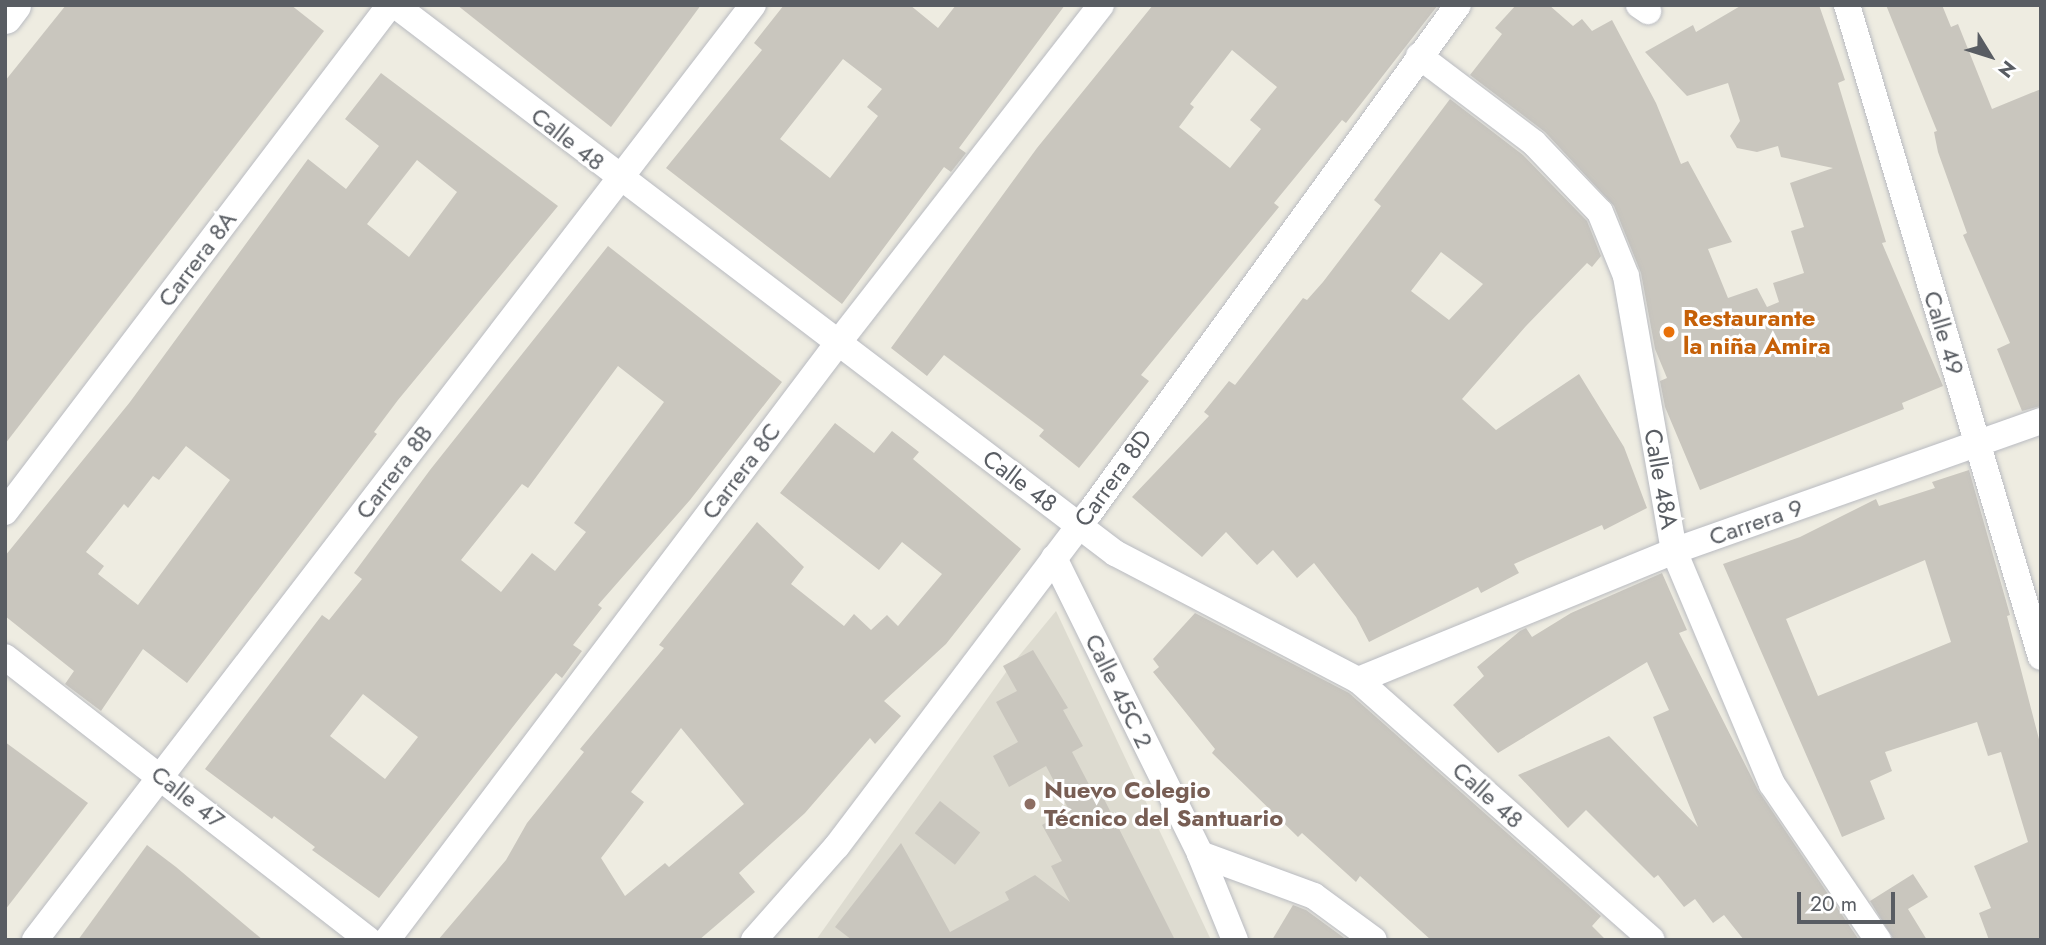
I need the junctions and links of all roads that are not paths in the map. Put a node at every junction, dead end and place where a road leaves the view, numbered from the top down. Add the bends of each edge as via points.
1 (14, 5) edge
2 (390, 5) edge
3 (395, 5) edge
4 (753, 5) edge
5 (1101, 5) edge
6 (1458, 5) edge
7 (1846, 7) edge
8 (5, 17) edge
9 (1419, 56) junction
10 (619, 178) junction
11 (838, 343) junction
12 (2041, 421) edge
13 (1978, 445) junction
14 (5, 512) edge
15 (1079, 526) junction
16 (1674, 551) junction
17 (1054, 558) junction
18 (5, 657) edge
19 (2041, 657) edge
20 (1358, 680) junction
21 (161, 776) junction
22 (1200, 854) junction
23 (35, 940) edge
24 (368, 940) edge
25 (387, 940) edge
26 (754, 940) edge
27 (1235, 940) edge
28 (1374, 940) edge
29 (1652, 940) edge
30 (1878, 940) edge

1 - 8 street
2 - 14 street, Carrera 8A
3 - 10 street, Calle 48
4 - 10 street, Carrera 8B
5 - 11 street, Carrera 8C
6 - 9 street, Carrera 8D
7 - 13 street, Calle 49
9 - 15 street, Carrera 8D
9 - 16 street, Calle 48A via 1534,143 1600,212 1626,276
10 - 11 street, Calle 48
10 - 21 street, Carrera 8B
11 - 15 street, Calle 48
11 - 25 street, Carrera 8C
12 - 13 street, Carrera 9
13 - 16 street, Carrera 9
13 - 19 street, Calle 49
15 - 17 street, Carrera 8D
15 - 20 street, Calle 48 via 1115,553
16 - 20 street, Carrera 9
16 - 30 street, Calle 48A via 1772,784
17 - 22 street, Calle 45C 2
17 - 26 street, Carrera 8D via 837,846
18 - 21 street, Calle 47
20 - 29 street, Calle 48
21 - 23 street, Carrera 8B
21 - 24 street, Calle 47
22 - 27 street, Calle 45C 2
22 - 28 street via 1314,896

